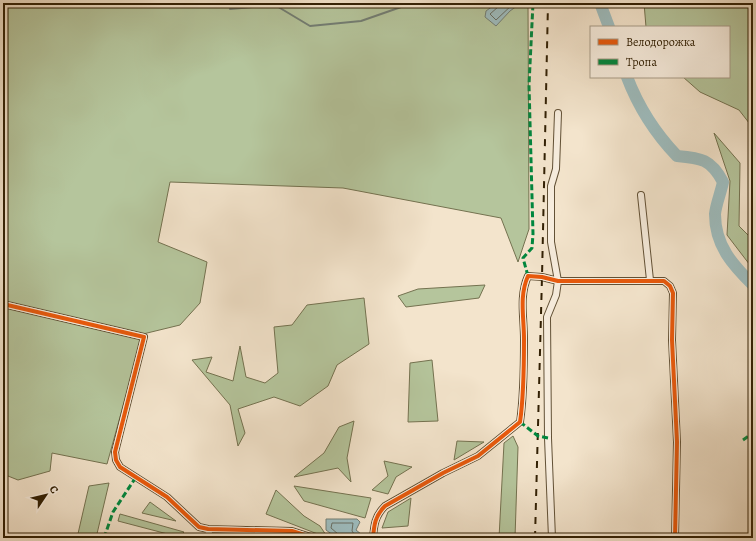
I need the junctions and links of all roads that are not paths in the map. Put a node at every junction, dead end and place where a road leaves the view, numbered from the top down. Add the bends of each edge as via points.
1 (558, 113) dead end
2 (641, 195) dead end
3 (650, 280) junction
4 (558, 281) junction
5 (3, 304) edge
6 (208, 529) junction
7 (210, 538) edge
8 (314, 538) edge
9 (373, 538) edge
10 (552, 538) edge
11 (675, 538) edge

1 - 4 street via 556,169 551,186 551,242
2 - 3 street
3 - 4 street
3 - 11 street via 664,281 673,292 672,340 677,442
4 - 9 street via 528,276 522,289 524,339 523,404 520,422 478,456 384,506 374,521
4 - 10 street via 556,295 547,317
5 - 6 street via 144,337 115,452 116,460 120,467 167,497 199,527
6 - 7 street
6 - 8 street via 292,531

